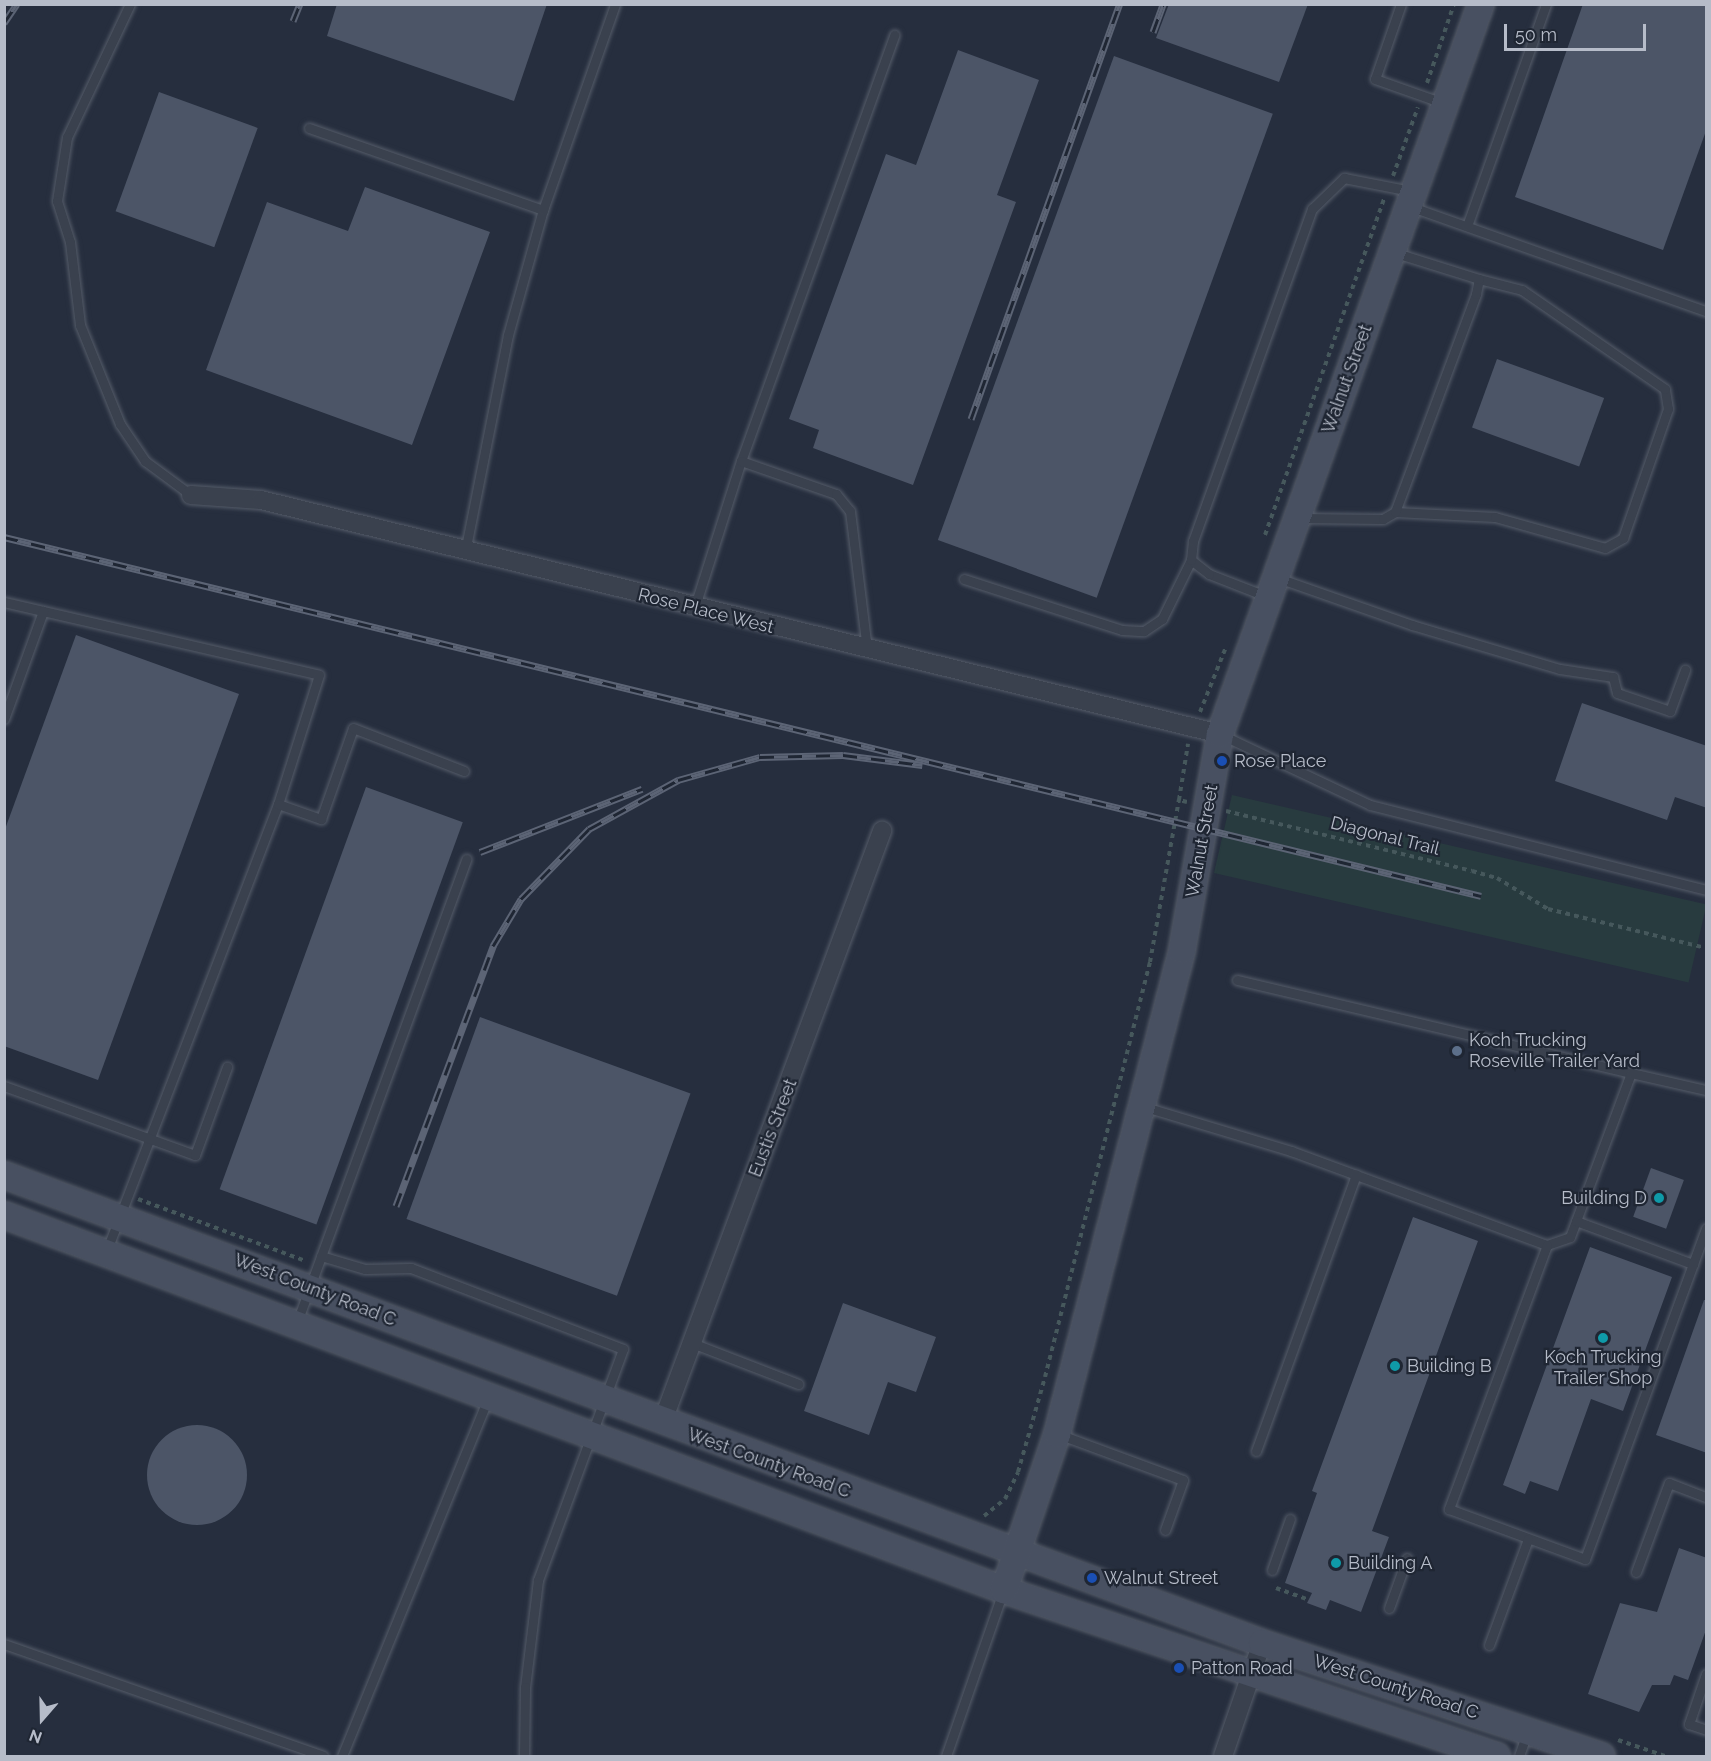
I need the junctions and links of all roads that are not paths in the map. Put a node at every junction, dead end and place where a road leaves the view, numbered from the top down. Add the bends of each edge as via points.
1 (130, 4) edge
2 (615, 4) edge
3 (1401, 4) edge
4 (1480, 4) edge
5 (1546, 4) edge
6 (894, 36) dead end
7 (1445, 103) junction
8 (309, 128) dead end
9 (1411, 199) junction
10 (543, 210) junction
11 (1467, 226) junction
12 (1392, 252) junction
13 (1479, 279) junction
14 (1707, 311) edge
15 (741, 461) junction
16 (191, 495) joint
17 (1395, 512) junction
18 (1297, 518) junction
19 (465, 552) junction
20 (1191, 560) junction
21 (964, 579) dead end
22 (1273, 587) junction
23 (4, 602) edge
24 (694, 609) junction
25 (43, 610) junction
26 (867, 650) junction
27 (1685, 670) dead end
28 (4, 719) edge
29 (1220, 734) junction
30 (464, 771) dead end
31 (278, 804) junction
32 (882, 831) dead end
33 (466, 859) dead end
34 (1707, 890) edge
35 (1237, 980) dead end
36 (227, 1067) dead end
37 (1631, 1073) junction
38 (4, 1086) edge
39 (1707, 1090) edge
40 (1142, 1106) junction
41 (149, 1139) junction
42 (4, 1175) edge
43 (1356, 1175) junction
44 (4, 1215) edge
45 (119, 1217) junction
46 (1576, 1221) junction
47 (1707, 1228) edge
48 (1547, 1245) junction
49 (105, 1253) junction
50 (321, 1256) junction
51 (1694, 1264) junction
52 (309, 1288) junction
53 (296, 1324) junction
54 (692, 1343) junction
55 (798, 1384) dead end
56 (489, 1397) junction
57 (602, 1401) junction
58 (662, 1423) junction
59 (1057, 1434) junction
60 (592, 1437) junction
61 (1256, 1451) dead end
62 (1707, 1497) edge
63 (1290, 1519) dead end
64 (1165, 1530) dead end
65 (1528, 1539) junction
66 (1018, 1554) junction
67 (1407, 1558) dead end
68 (1272, 1570) dead end
69 (1636, 1572) dead end
70 (1004, 1590) junction
71 (1389, 1608) dead end
72 (1262, 1643) junction
73 (4, 1644) edge
74 (1490, 1645) dead end
75 (1707, 1674) edge
76 (1251, 1675) junction
77 (1707, 1730) edge
78 (1534, 1732) junction
79 (323, 1756) edge
80 (342, 1756) edge
81 (524, 1756) edge
82 (946, 1756) edge
83 (1223, 1756) edge
84 (1497, 1756) edge
85 (1519, 1756) edge
86 (1602, 1756) edge

1 - 16 lane via 67,137 57,201 70,242 80,325 120,424 145,460
2 - 10 lane
3 - 7 lane via 1375,79
4 - 7 main road, Walnut Street
5 - 11 lane
6 - 15 lane
7 - 9 main road, Walnut Street
8 - 10 lane
9 - 11 lane
9 - 12 main road, Walnut Street
9 - 20 lane via 1344,178 1312,209 1193,541
10 - 19 lane via 508,335
11 - 14 lane
12 - 13 lane
12 - 18 main road, Walnut Street
13 - 17 lane
13 - 17 lane via 1522,290 1665,389 1668,409 1623,538 1605,548 1495,517
15 - 24 lane
15 - 26 lane via 836,494 850,511
16 - 19 street, Rose Place West via 261,501
17 - 18 lane via 1383,519
18 - 22 main road, Walnut Street
19 - 24 street, Rose Place West
20 - 21 lane via 1162,619 1144,631 1122,630
20 - 22 lane via 1209,574
22 - 27 lane via 1560,669 1613,677 1617,693 1670,711
22 - 29 main road, Walnut Street
23 - 25 lane
24 - 26 street, Rose Place West
25 - 28 lane
25 - 31 lane via 319,675
26 - 29 street, Rose Place West
29 - 34 lane via 1370,805
29 - 40 main road, Walnut Street via 1182,950
30 - 31 lane via 353,728 321,819
31 - 41 lane
32 - 54 street, Eustis Street
33 - 50 lane
35 - 37 lane
36 - 41 lane via 195,1155
37 - 39 lane
37 - 46 lane
38 - 41 lane
40 - 43 lane
40 - 59 main road, Walnut Street
41 - 45 lane
42 - 45 main road, West County Road C
43 - 48 lane
43 - 61 lane
44 - 49 main road, West County Road C
45 - 49 lane
45 - 52 main road, West County Road C
46 - 48 lane via 1570,1237
46 - 51 lane
47 - 51 lane
48 - 65 lane via 1449,1509
49 - 53 main road, West County Road C
50 - 52 lane
50 - 57 lane via 364,1269 411,1268 623,1349
51 - 65 lane via 1585,1559
52 - 53 lane
52 - 57 main road, West County Road C
53 - 56 main road, West County Road C
54 - 55 lane
54 - 58 street, Eustis Street
56 - 60 main road, West County Road C
56 - 80 lane
57 - 58 main road, West County Road C
57 - 60 lane
58 - 66 main road, West County Road C
59 - 64 lane via 1183,1480
59 - 66 main road, Walnut Street
60 - 70 main road, West County Road C
60 - 81 lane via 538,1580 525,1687
62 - 69 lane via 1669,1484
63 - 68 lane
65 - 74 lane
66 - 70 main road, Walnut Street
66 - 72 main road, West County Road C
67 - 71 lane
70 - 76 main road, West County Road C
70 - 82 lane
72 - 76 street
72 - 78 main road, West County Road C
73 - 79 lane
75 - 77 lane via 1689,1724
76 - 83 street
76 - 84 main road, West County Road C
78 - 85 lane
78 - 86 main road, West County Road C

